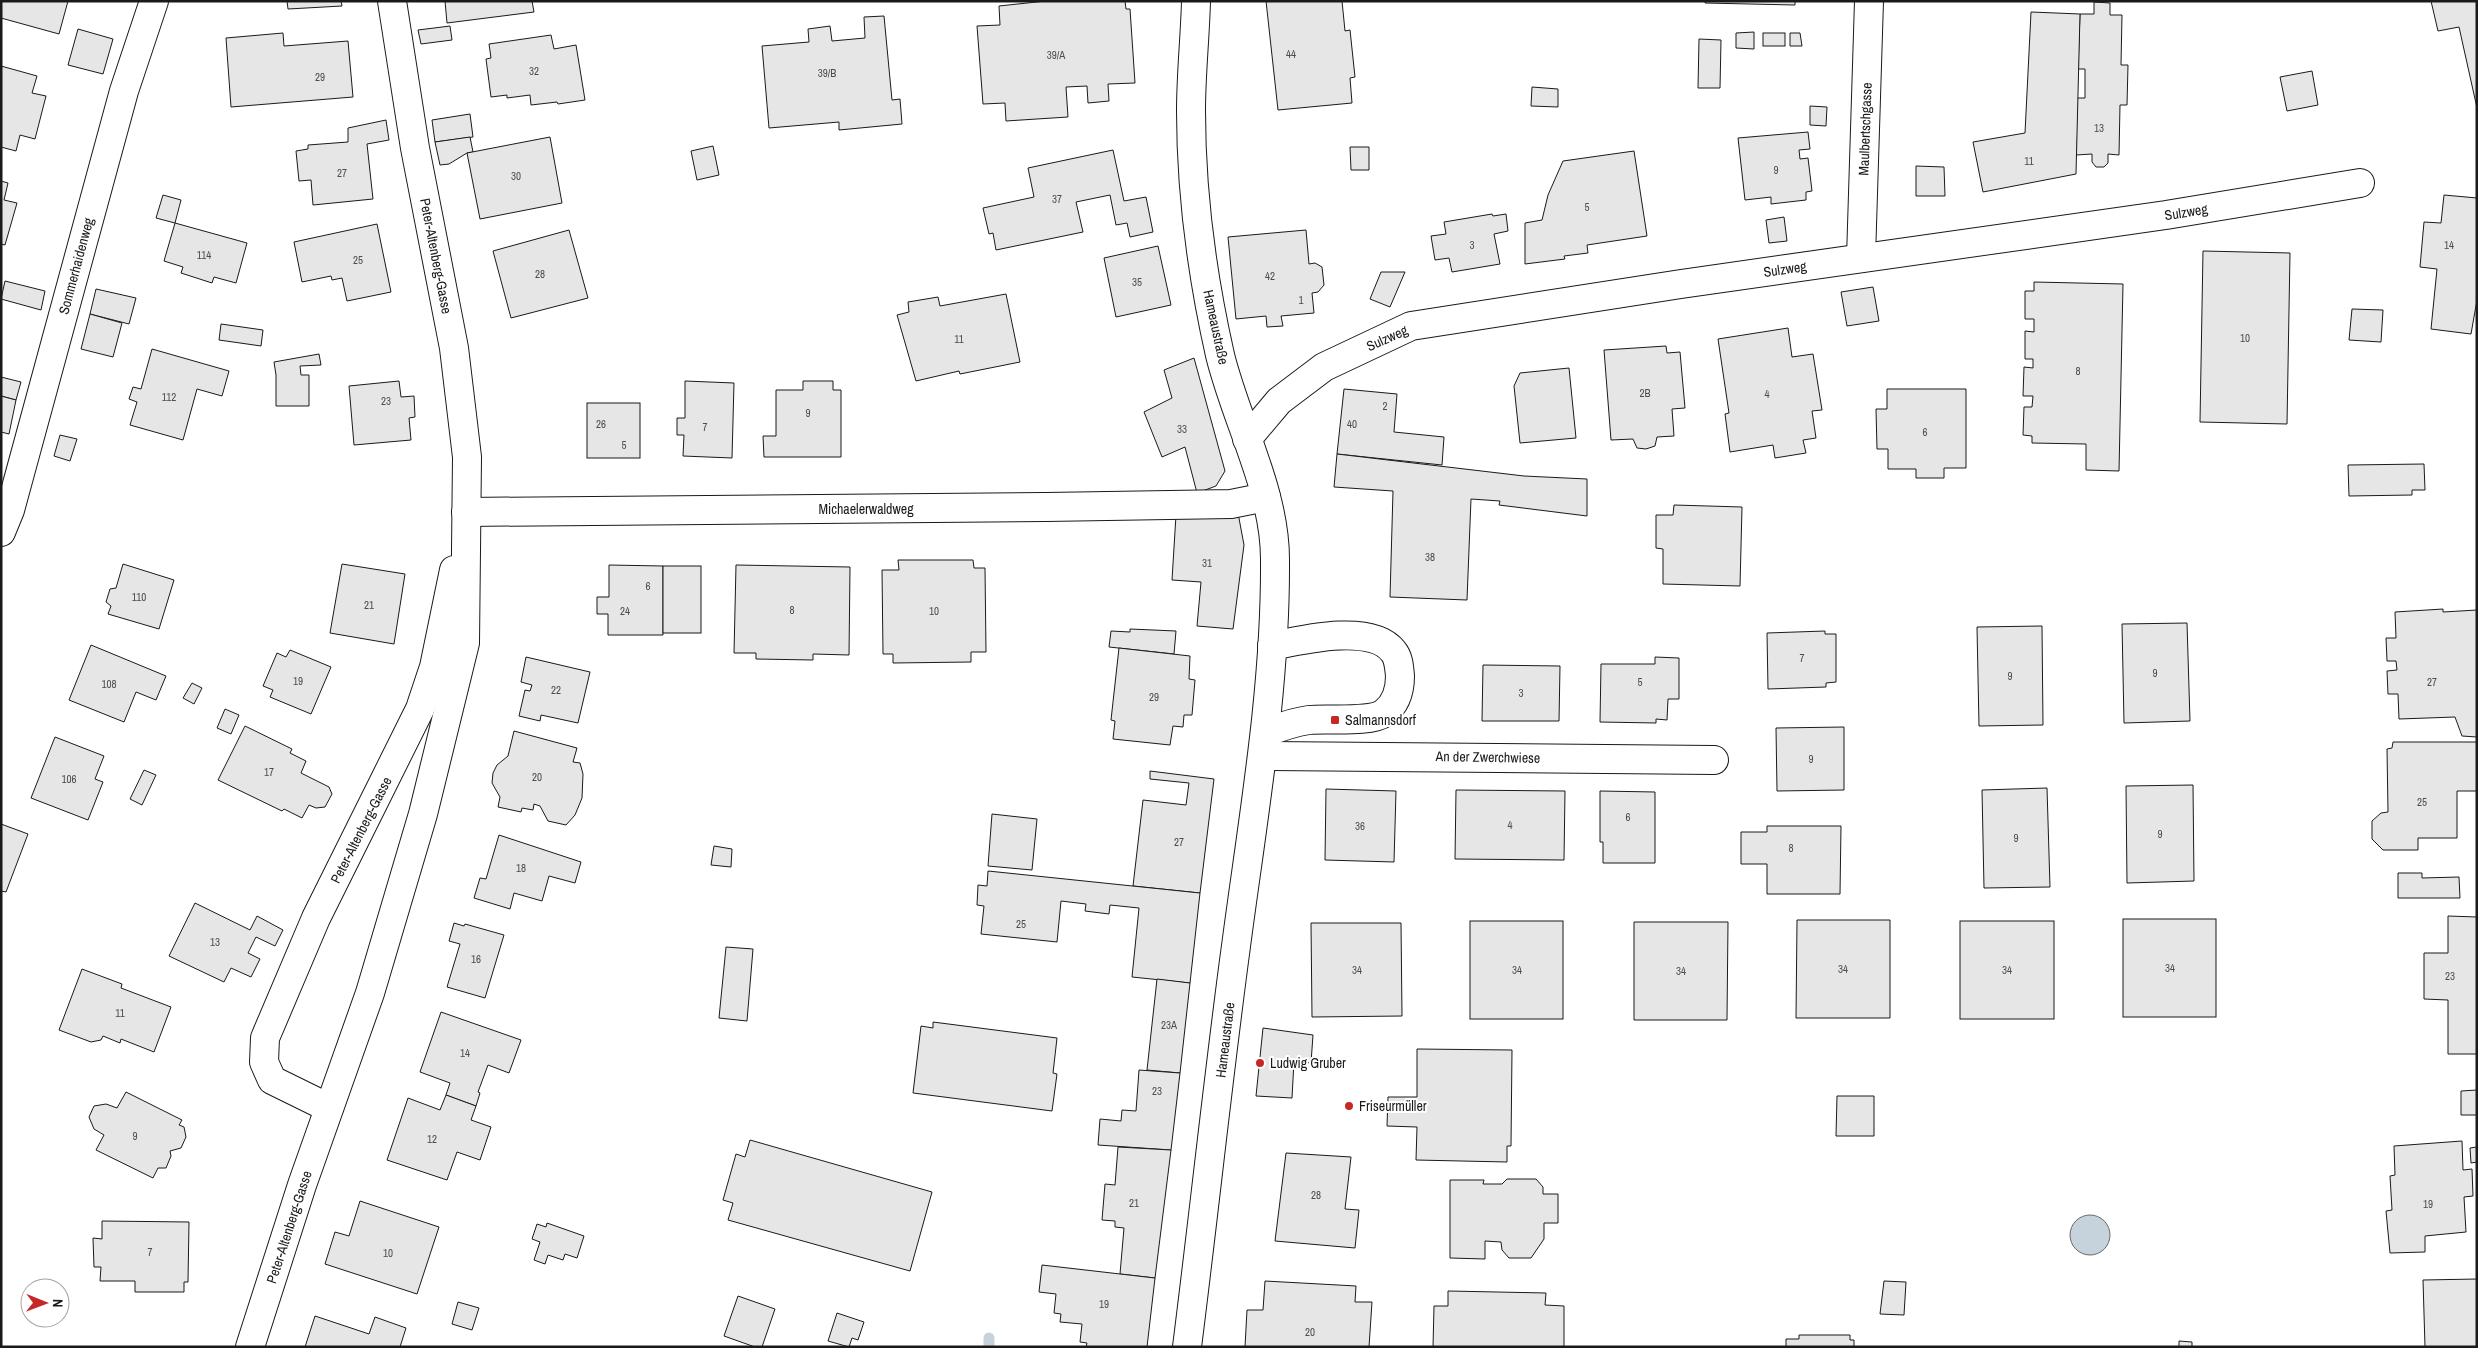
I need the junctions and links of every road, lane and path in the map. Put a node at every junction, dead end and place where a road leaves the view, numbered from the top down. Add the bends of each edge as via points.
1 (154, 1) edge
2 (392, 1) edge
3 (1196, 1) edge
4 (1869, 1) edge
5 (2360, 183) dead end
6 (1861, 258) junction
7 (1247, 440) junction
8 (1266, 497) junction
9 (466, 512) junction
10 (1, 532) edge
11 (1272, 646) junction
12 (1264, 744) junction
13 (1714, 760) dead end
14 (329, 1108) junction
15 (250, 1347) edge
16 (1187, 1347) edge

1 - 10 street, Sommerhaidenweg via 124,91 10,510
2 - 9 street, Peter-Altenberg-Gasse via 415,148 454,348 467,457
3 - 7 street, Hameaustraße via 1191,113 1200,237 1215,331
4 - 6 street, Maulbertschgasse
5 - 6 street, Sulzweg via 2166,215
6 - 7 street, Sulzweg via 1411,326 1324,367 1279,401
7 - 8 street, Hameaustraße
8 - 9 street, Michaelerwaldweg via 1231,504
8 - 11 street, Hameaustraße via 1275,556
9 - 14 street, Peter-Altenberg-Gasse via 465,643 420,823 370,993
9 - 14 street, Peter-Altenberg-Gasse via 434,667 420,709 316,918 264,1038 264,1062 272,1080
11 - 12 street, Hameaustraße
11 - 12 street via 1336,635 1381,642 1393,650 1399,663 1400,682 1396,701 1383,714 1286,725
12 - 13 street, An der Zwerchwiese via 1308,755
12 - 16 street, Hameaustraße
14 - 15 street, Peter-Altenberg-Gasse

